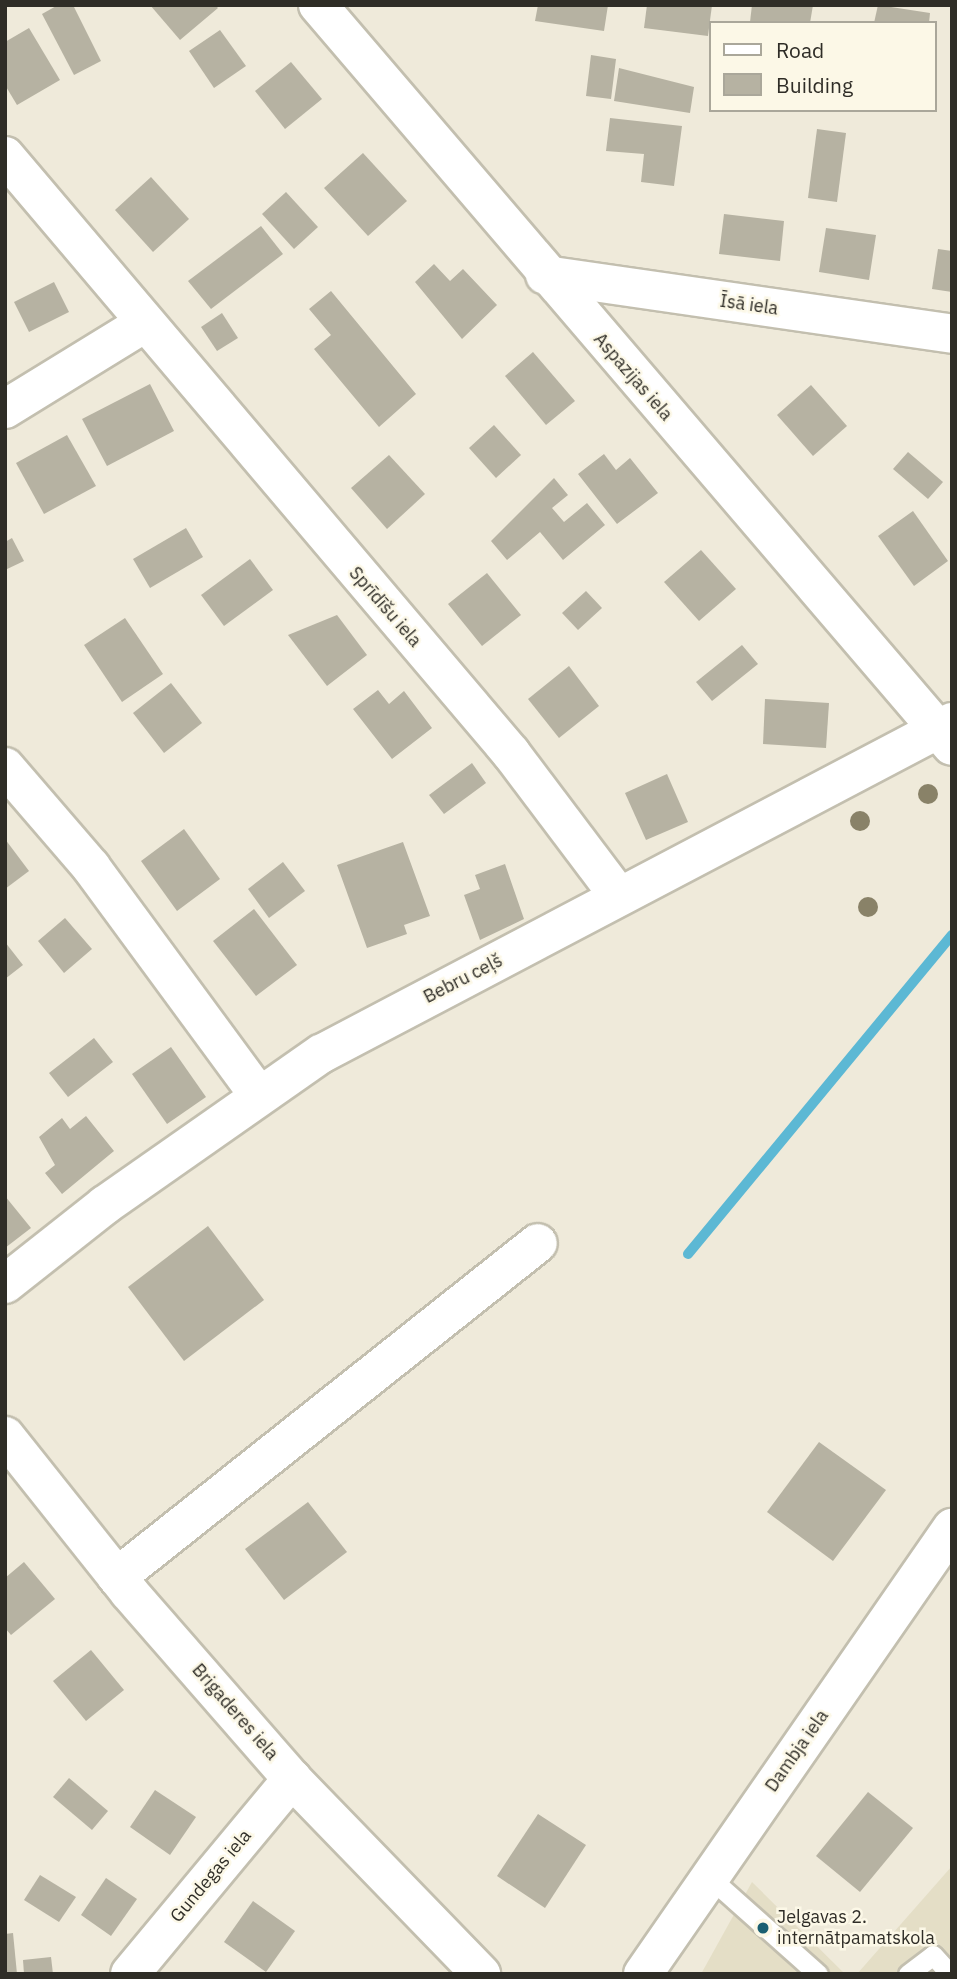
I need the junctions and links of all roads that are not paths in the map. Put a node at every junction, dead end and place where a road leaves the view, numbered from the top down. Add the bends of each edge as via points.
1 (318, 5) edge
2 (5, 156) edge
3 (545, 275) junction
4 (145, 323) junction
5 (952, 334) edge
6 (5, 409) edge
7 (946, 732) edge
8 (5, 767) edge
9 (618, 895) junction
10 (258, 1094) junction
11 (538, 1242) dead end
12 (5, 1284) edge
13 (5, 1436) edge
14 (952, 1528) edge
15 (117, 1577) junction
16 (292, 1779) junction
17 (709, 1877) junction
18 (130, 1974) edge
19 (481, 1974) edge
20 (643, 1974) edge
21 (818, 1974) edge
22 (908, 1974) edge
23 (950, 1974) edge

1 - 3 street, Aspazijas iela
2 - 4 street, Sprīdīšu iela
3 - 5 street, Īsā iela
3 - 7 street, Aspazijas iela
4 - 6 street
4 - 9 street, Sprīdīšu iela via 511,753
7 - 9 street, Bebru ceļš
8 - 10 street via 91,867
9 - 10 street, Bebru ceļš via 356,1035
10 - 12 street, Bebru ceļš
11 - 15 street
13 - 15 street, Brigaderes iela
14 - 17 street, Dambja iela
15 - 16 street, Brigaderes iela
16 - 18 street, Gundegas iela
16 - 19 street, Brigaderes iela
17 - 20 street, Dambja iela
17 - 21 lane
22 - 23 lane via 933,1955

